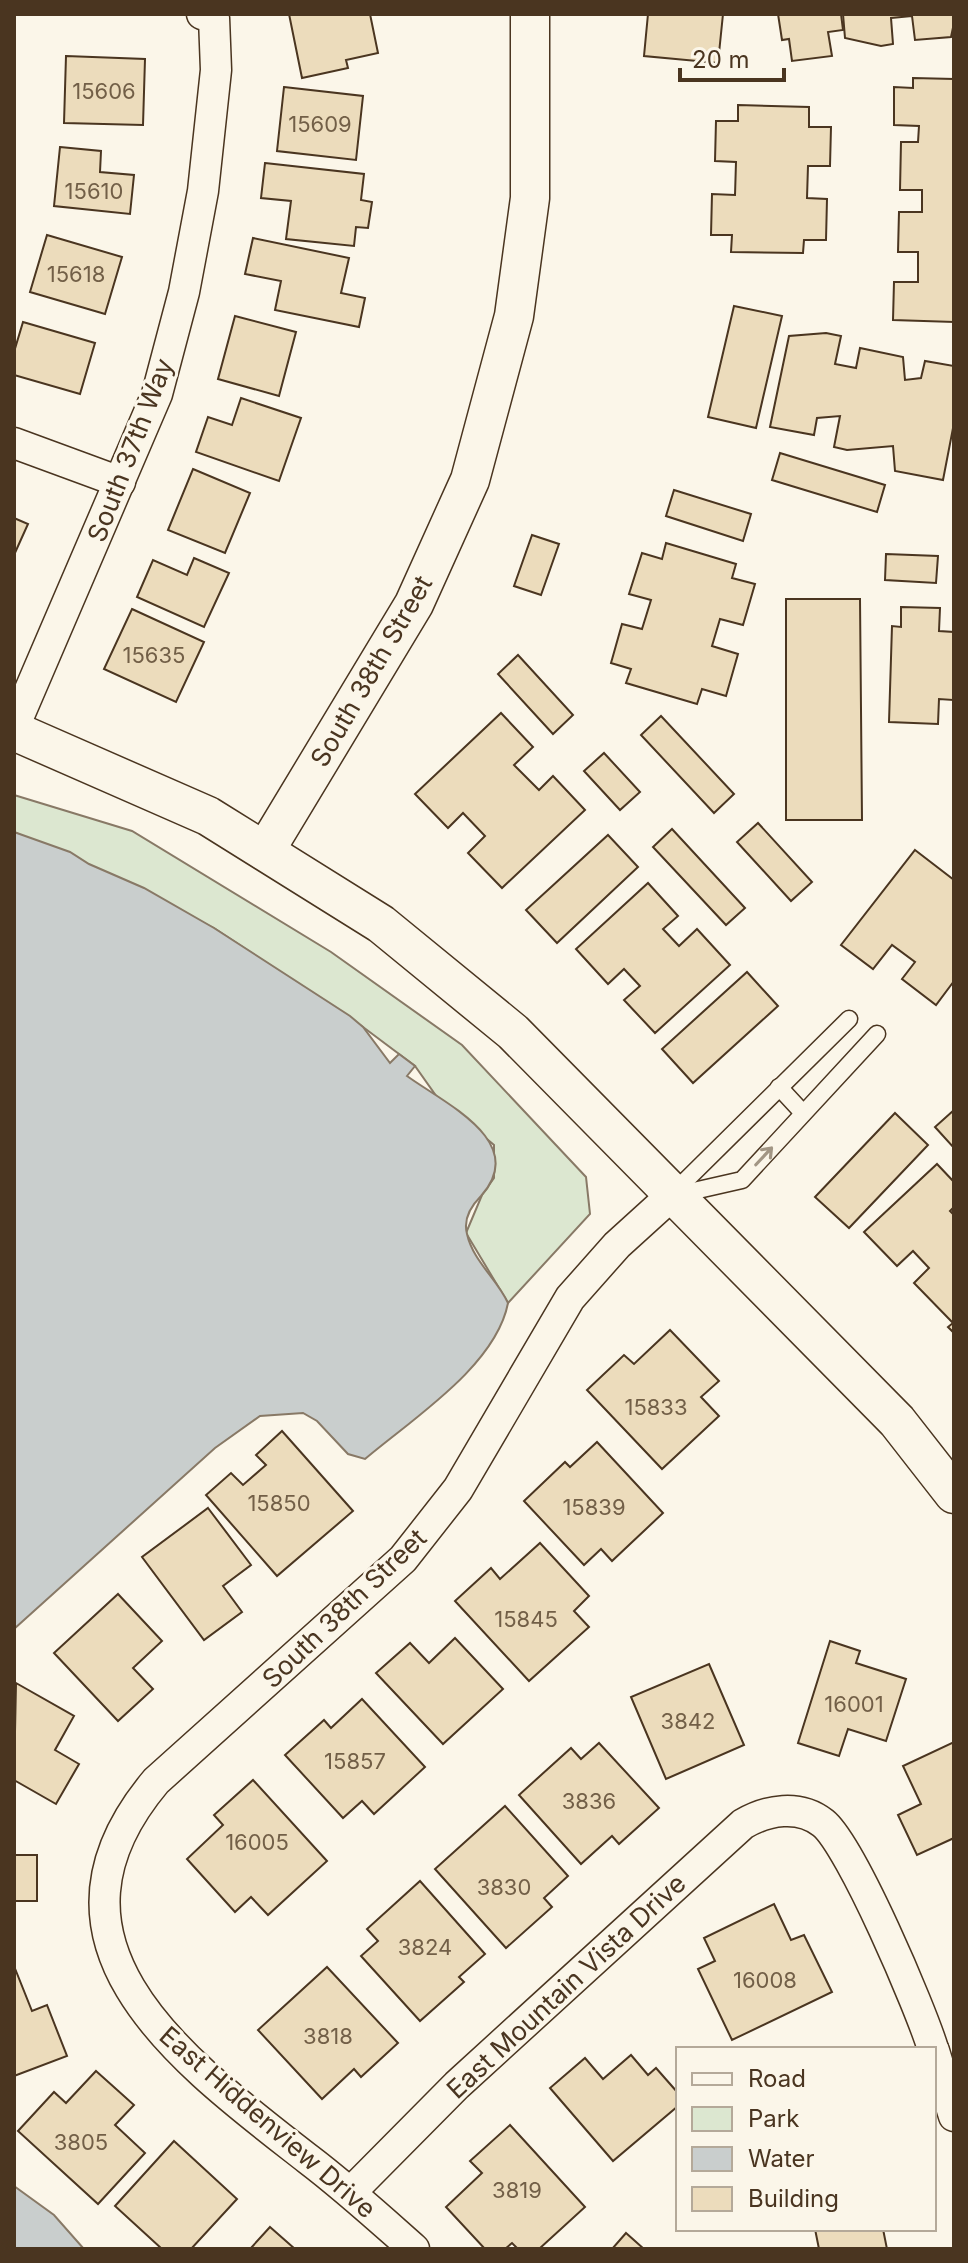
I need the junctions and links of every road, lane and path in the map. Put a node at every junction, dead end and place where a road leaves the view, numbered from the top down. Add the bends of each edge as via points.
1 (530, 14) edge
2 (208, 16) edge
3 (14, 443) edge
4 (120, 482) junction
5 (14, 729) edge
6 (265, 851) junction
7 (849, 1019) dead end
8 (877, 1034) dead end
9 (779, 1087) junction
10 (803, 1113) junction
11 (671, 1196) junction
12 (954, 1494) edge
13 (103, 1897) joint
14 (933, 2047) edge
15 (936, 2057) edge
16 (954, 2116) edge
17 (351, 2192) junction
18 (414, 2249) edge

1 - 6 street, South 38th Street via 530,198 514,316 470,480 414,604
2 - 4 street, South 37th Way via 216,70 203,191 184,292 157,394
3 - 4 street
4 - 5 street, South 37th Way
5 - 6 street via 208,816
6 - 11 street via 381,924 513,1032
7 - 9 lane
8 - 10 lane
9 - 10 lane
9 - 11 lane
11 -> 10 lane via 742,1180
11 - 12 street via 897,1421
11 - 13 street, South 38th Street via 570,1298 458,1489 403,1559 156,1781 130,1812 113,1848
13 - 17 street, East Hiddenview Drive via 114,1959 150,2022 252,2115
14 - 17 street, East Mountain Vista Drive via 843,1848 823,1823 797,1811 762,1812 457,2085
15 - 16 street
17 - 18 street, East Hiddenview Drive

